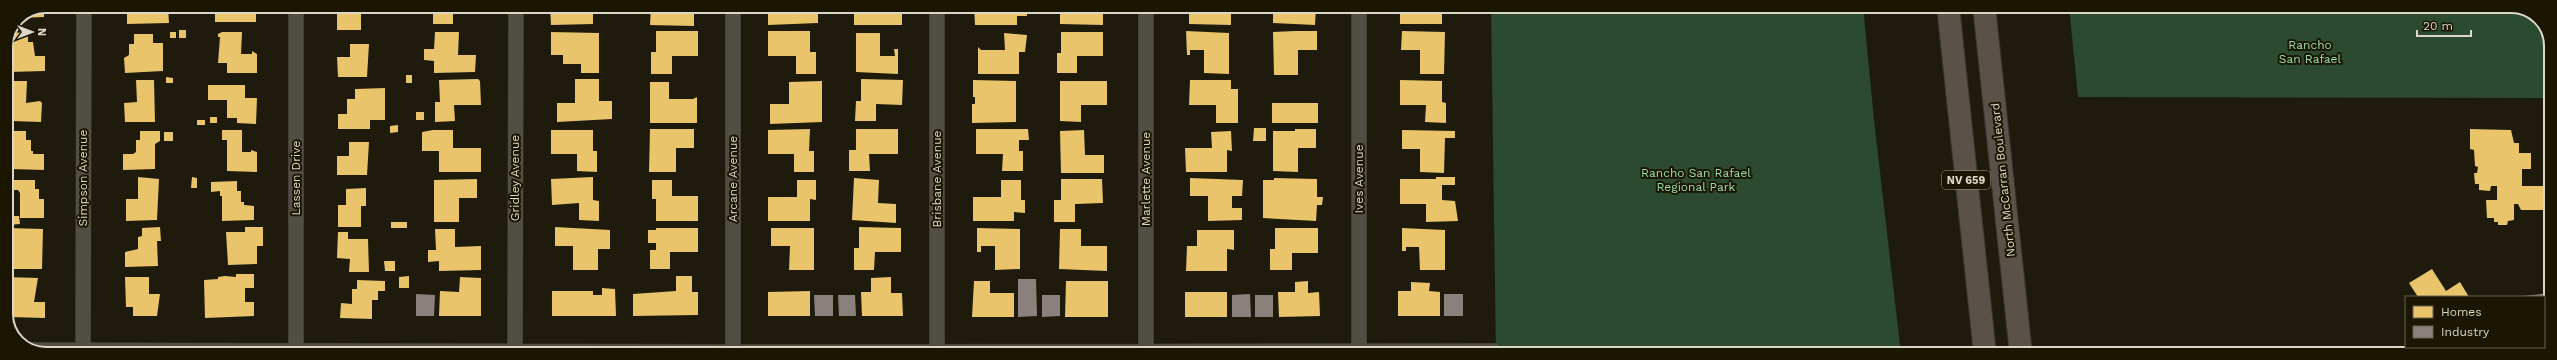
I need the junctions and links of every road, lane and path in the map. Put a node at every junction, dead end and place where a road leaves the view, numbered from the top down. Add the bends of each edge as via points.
1 (84, 13) edge
2 (296, 13) edge
3 (516, 13) edge
4 (733, 13) edge
5 (937, 13) edge
6 (1146, 13) edge
7 (1359, 13) edge
8 (1949, 13) edge
9 (1985, 13) edge
10 (83, 347) edge
11 (296, 347) edge
12 (515, 347) edge
13 (733, 347) edge
14 (937, 347) edge
15 (1146, 347) edge
16 (1359, 347) edge
17 (1984, 347) edge
18 (2021, 347) edge

1 - 10 street, Simpson Avenue
2 - 11 street, Lassen Drive
3 - 12 street, Gridley Avenue
4 - 13 street, Arcane Avenue
5 - 14 street, Brisbane Avenue
6 - 15 street, Marlette Avenue
7 - 16 street, Ives Avenue
8 - 17 main road, NV 659
9 - 18 main road, North McCarran Boulevard / NV 659

